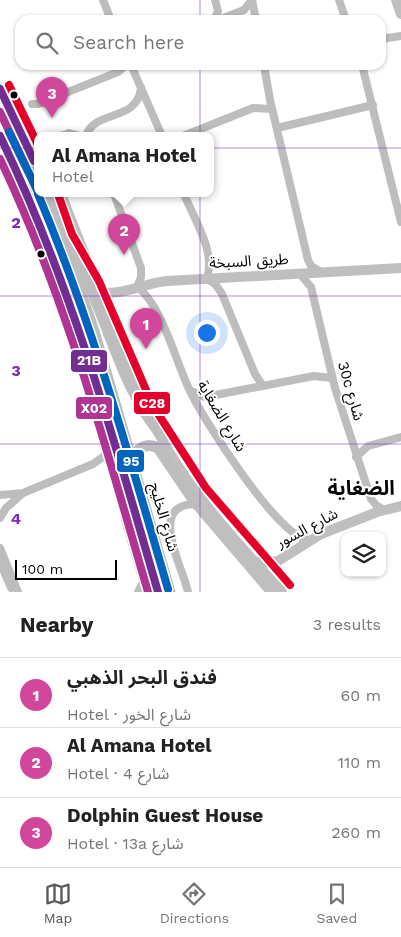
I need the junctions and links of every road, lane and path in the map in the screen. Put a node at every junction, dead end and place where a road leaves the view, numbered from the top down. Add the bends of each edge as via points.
1 (103, 0) edge
2 (215, 0) edge
3 (252, 0) edge
4 (340, 0) edge
5 (396, 0) edge
6 (401, 14) edge
7 (109, 15) edge
8 (216, 15) edge
9 (231, 15) edge
10 (255, 15) edge
11 (344, 15) edge
12 (401, 36) edge
13 (386, 38) edge
14 (120, 70) edge
15 (133, 70) edge
16 (265, 70) edge
17 (364, 70) edge
18 (141, 88) junction
19 (0, 90) edge
20 (32, 104) dead end
21 (374, 105) junction
22 (272, 109) junction
23 (277, 128) junction
24 (87, 132) edge
25 (160, 132) edge
26 (193, 132) edge
27 (0, 136) edge
28 (34, 161) edge
29 (63, 197) edge
30 (115, 197) edge
31 (185, 197) edge
32 (49, 198) edge
33 (401, 222) edge
34 (63, 238) junction
35 (401, 268) edge
36 (322, 272) junction
37 (60, 274) junction
38 (300, 274) junction
39 (207, 278) junction
40 (137, 287) junction
41 (99, 288) junction
42 (332, 378) junction
43 (263, 386) junction
44 (189, 390) junction
45 (158, 431) junction
46 (401, 437) edge
47 (111, 448) junction
48 (356, 457) junction
49 (93, 464) junction
50 (133, 465) junction
51 (116, 470) junction
52 (23, 493) junction
53 (0, 496) edge
54 (196, 504) junction
55 (395, 508) edge
56 (1, 516) edge
57 (310, 540) junction
58 (0, 548) edge
59 (0, 562) edge
60 (255, 562) junction
61 (144, 580) junction
62 (12, 592) edge
63 (18, 592) edge
64 (138, 592) edge
65 (148, 592) edge
66 (158, 592) edge
67 (170, 592) edge
68 (188, 592) edge
69 (272, 592) edge
70 (282, 592) edge

1 - 7 street
2 - 8 street
3 - 9 street via 244,10
3 - 10 street
4 - 11 street
5 - 6 street
12 - 13 street
14 - 20 street
15 - 18 street
16 - 22 street
17 - 21 street
18 - 24 street via 138,102 133,107 95,124
18 - 25 street
19 - 28 main road
21 - 23 street
21 - 33 street
22 - 23 street
22 - 26 street via 253,108
23 - 36 street via 308,260
27 - 37 main road, شارع الخليج
29 - 41 street
30 - 40 street via 141,268
31 - 39 street via 208,254
32 - 34 main road, شارع الخليج
32 - 41 main road
34 - 45 main road via 90,285 135,395
34 - 50 main road, شارع الخليج
35 - 36 street, طريق السبخة
36 - 38 street, طريق السبخة
37 - 47 main road
37 - 66 main road, شارع الخليج via 84,342
38 - 39 street, طريق السبخة
38 - 42 street, 30c شارع via 311,287
39 - 40 street, طريق السبخة
39 - 43 street via 222,294 254,374
40 - 41 street, طريق السبخة via 114,294
40 - 44 street, شارع الضغاية via 155,307
41 - 45 street
42 - 43 street via 314,376
42 - 48 street, 30c شارع
43 - 44 street via 205,397
44 - 57 street, شارع الضغاية via 244,477 295,534
45 - 60 street via 198,494
46 - 48 street via 368,446
47 - 49 street
47 - 51 main road
48 - 55 street, 30c شارع via 373,503
49 - 51 street via 105,464
49 - 52 street
50 - 54 main road via 134,455 140,448 149,445 158,448
50 - 67 main road, شارع الخليج
51 - 61 main road
52 - 53 street
52 - 56 street
53 - 56 street via 4,506
54 - 68 street via 178,509 169,525
54 - 69 street
55 - 57 street, شارع السور via 341,525
57 - 60 street, شارع السور via 278,560
58 - 63 street
59 - 62 street
60 - 70 street
61 - 64 street
61 - 65 main road

